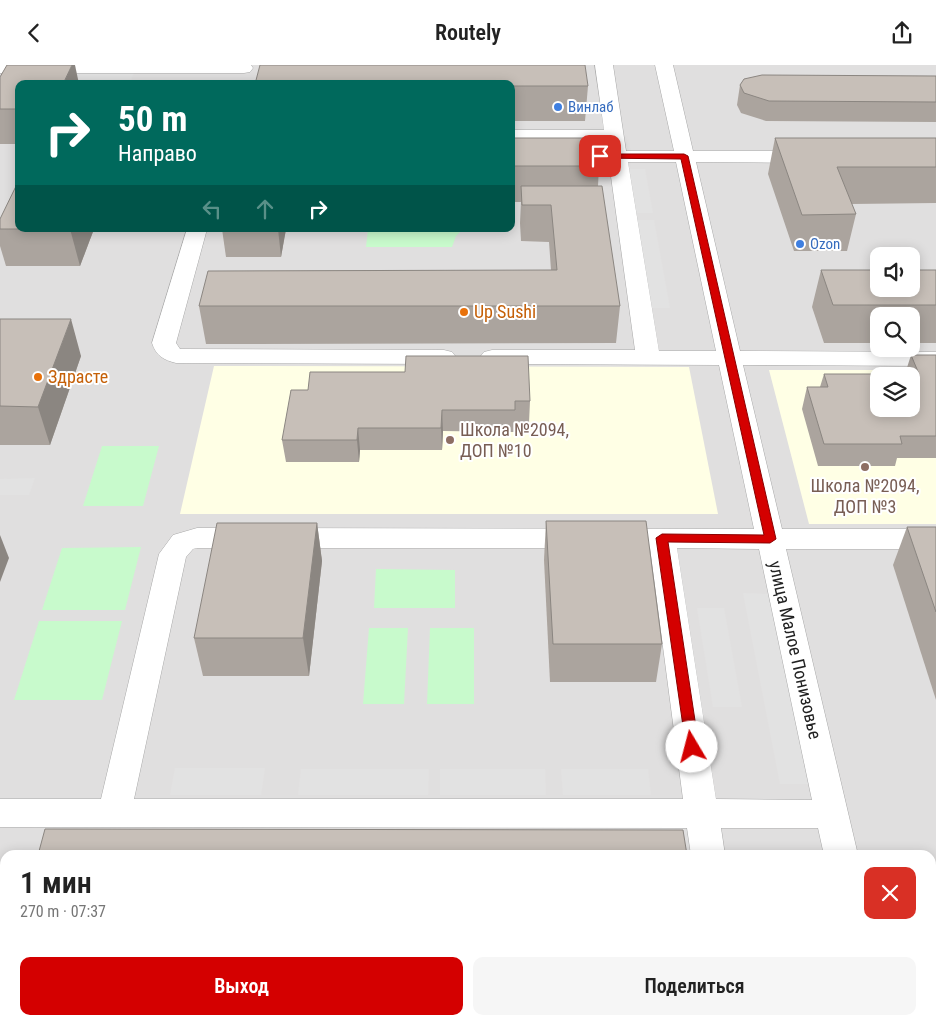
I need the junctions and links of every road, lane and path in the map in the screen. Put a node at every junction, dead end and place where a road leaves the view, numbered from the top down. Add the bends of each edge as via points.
1 (604, 65) edge
2 (664, 65) edge
3 (0, 68) edge
4 (242, 72) edge
5 (515, 136) edge
6 (616, 146) junction
7 (515, 156) edge
8 (684, 156) junction
9 (830, 157) edge
10 (196, 232) edge
11 (648, 358) junction
12 (730, 358) junction
13 (936, 359) edge
14 (662, 538) junction
15 (770, 539) junction
16 (936, 539) edge
17 (0, 813) edge
18 (114, 813) junction
19 (702, 815) junction
20 (832, 815) junction
21 (707, 850) edge
22 (840, 850) edge

1 - 6 street
2 - 8 street, улица Малое Понизовье
3 - 4 street
5 - 6 street
6 - 7 street
6 - 8 street
6 - 11 street
8 - 9 street
8 - 12 street, улица Малое Понизовье
10 - 11 street via 164,343 169,353 176,356
11 - 12 street
12 - 13 street
12 - 15 street, улица Малое Понизовье
14 - 15 street
14 - 18 street via 197,538 183,541 174,554
14 - 19 street
15 - 16 street
15 - 20 street, улица Малое Понизовье
17 - 18 street
18 - 19 street
19 - 20 street
19 - 21 street
20 - 22 street, улица Малое Понизовье

